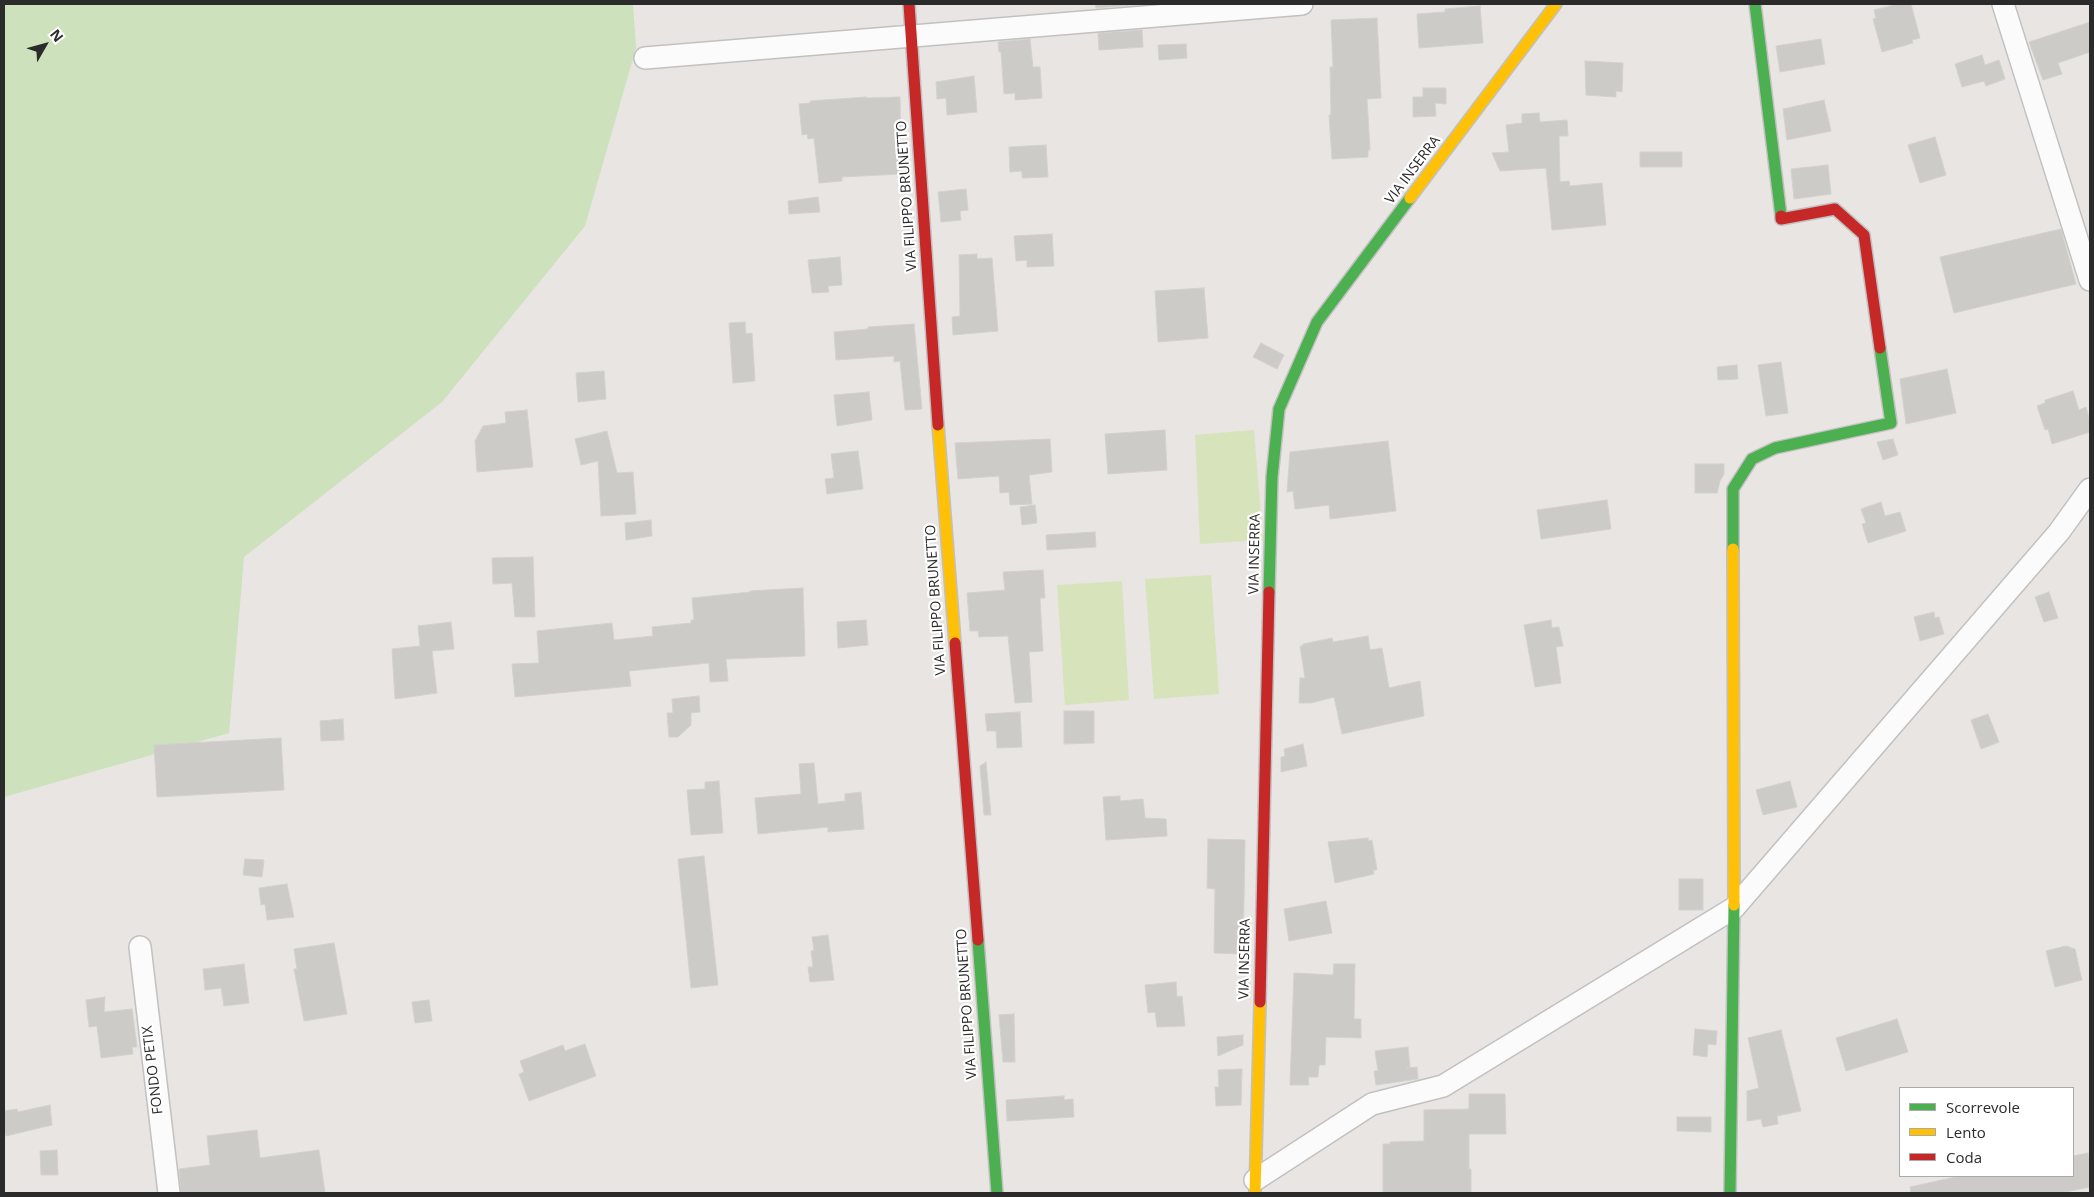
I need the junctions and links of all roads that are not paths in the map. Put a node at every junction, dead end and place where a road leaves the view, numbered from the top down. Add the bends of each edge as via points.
1 (909, 4) edge
2 (1302, 4) edge
3 (1556, 4) edge
4 (1755, 4) edge
5 (2003, 4) edge
6 (911, 36) junction
7 (645, 58) dead end
8 (2090, 280) edge
9 (2090, 489) edge
10 (1734, 908) junction
11 (140, 947) dead end
12 (1255, 1187) edge
13 (169, 1193) edge
14 (997, 1193) edge
15 (1730, 1193) edge

1 - 6 street, VIA FILIPPO BRUNETTO
2 - 6 street
3 - 12 street, VIA INSERRA via 1317,322 1280,408 1272,477
4 - 10 street via 1781,219 1835,209 1864,235 1891,423 1775,448 1752,459 1733,489
5 - 8 street
6 - 7 street
6 - 14 street, VIA FILIPPO BRUNETTO
9 - 10 street via 2059,532
10 - 12 street via 1443,1086 1372,1104
10 - 15 street
11 - 13 street, FONDO PETIX

